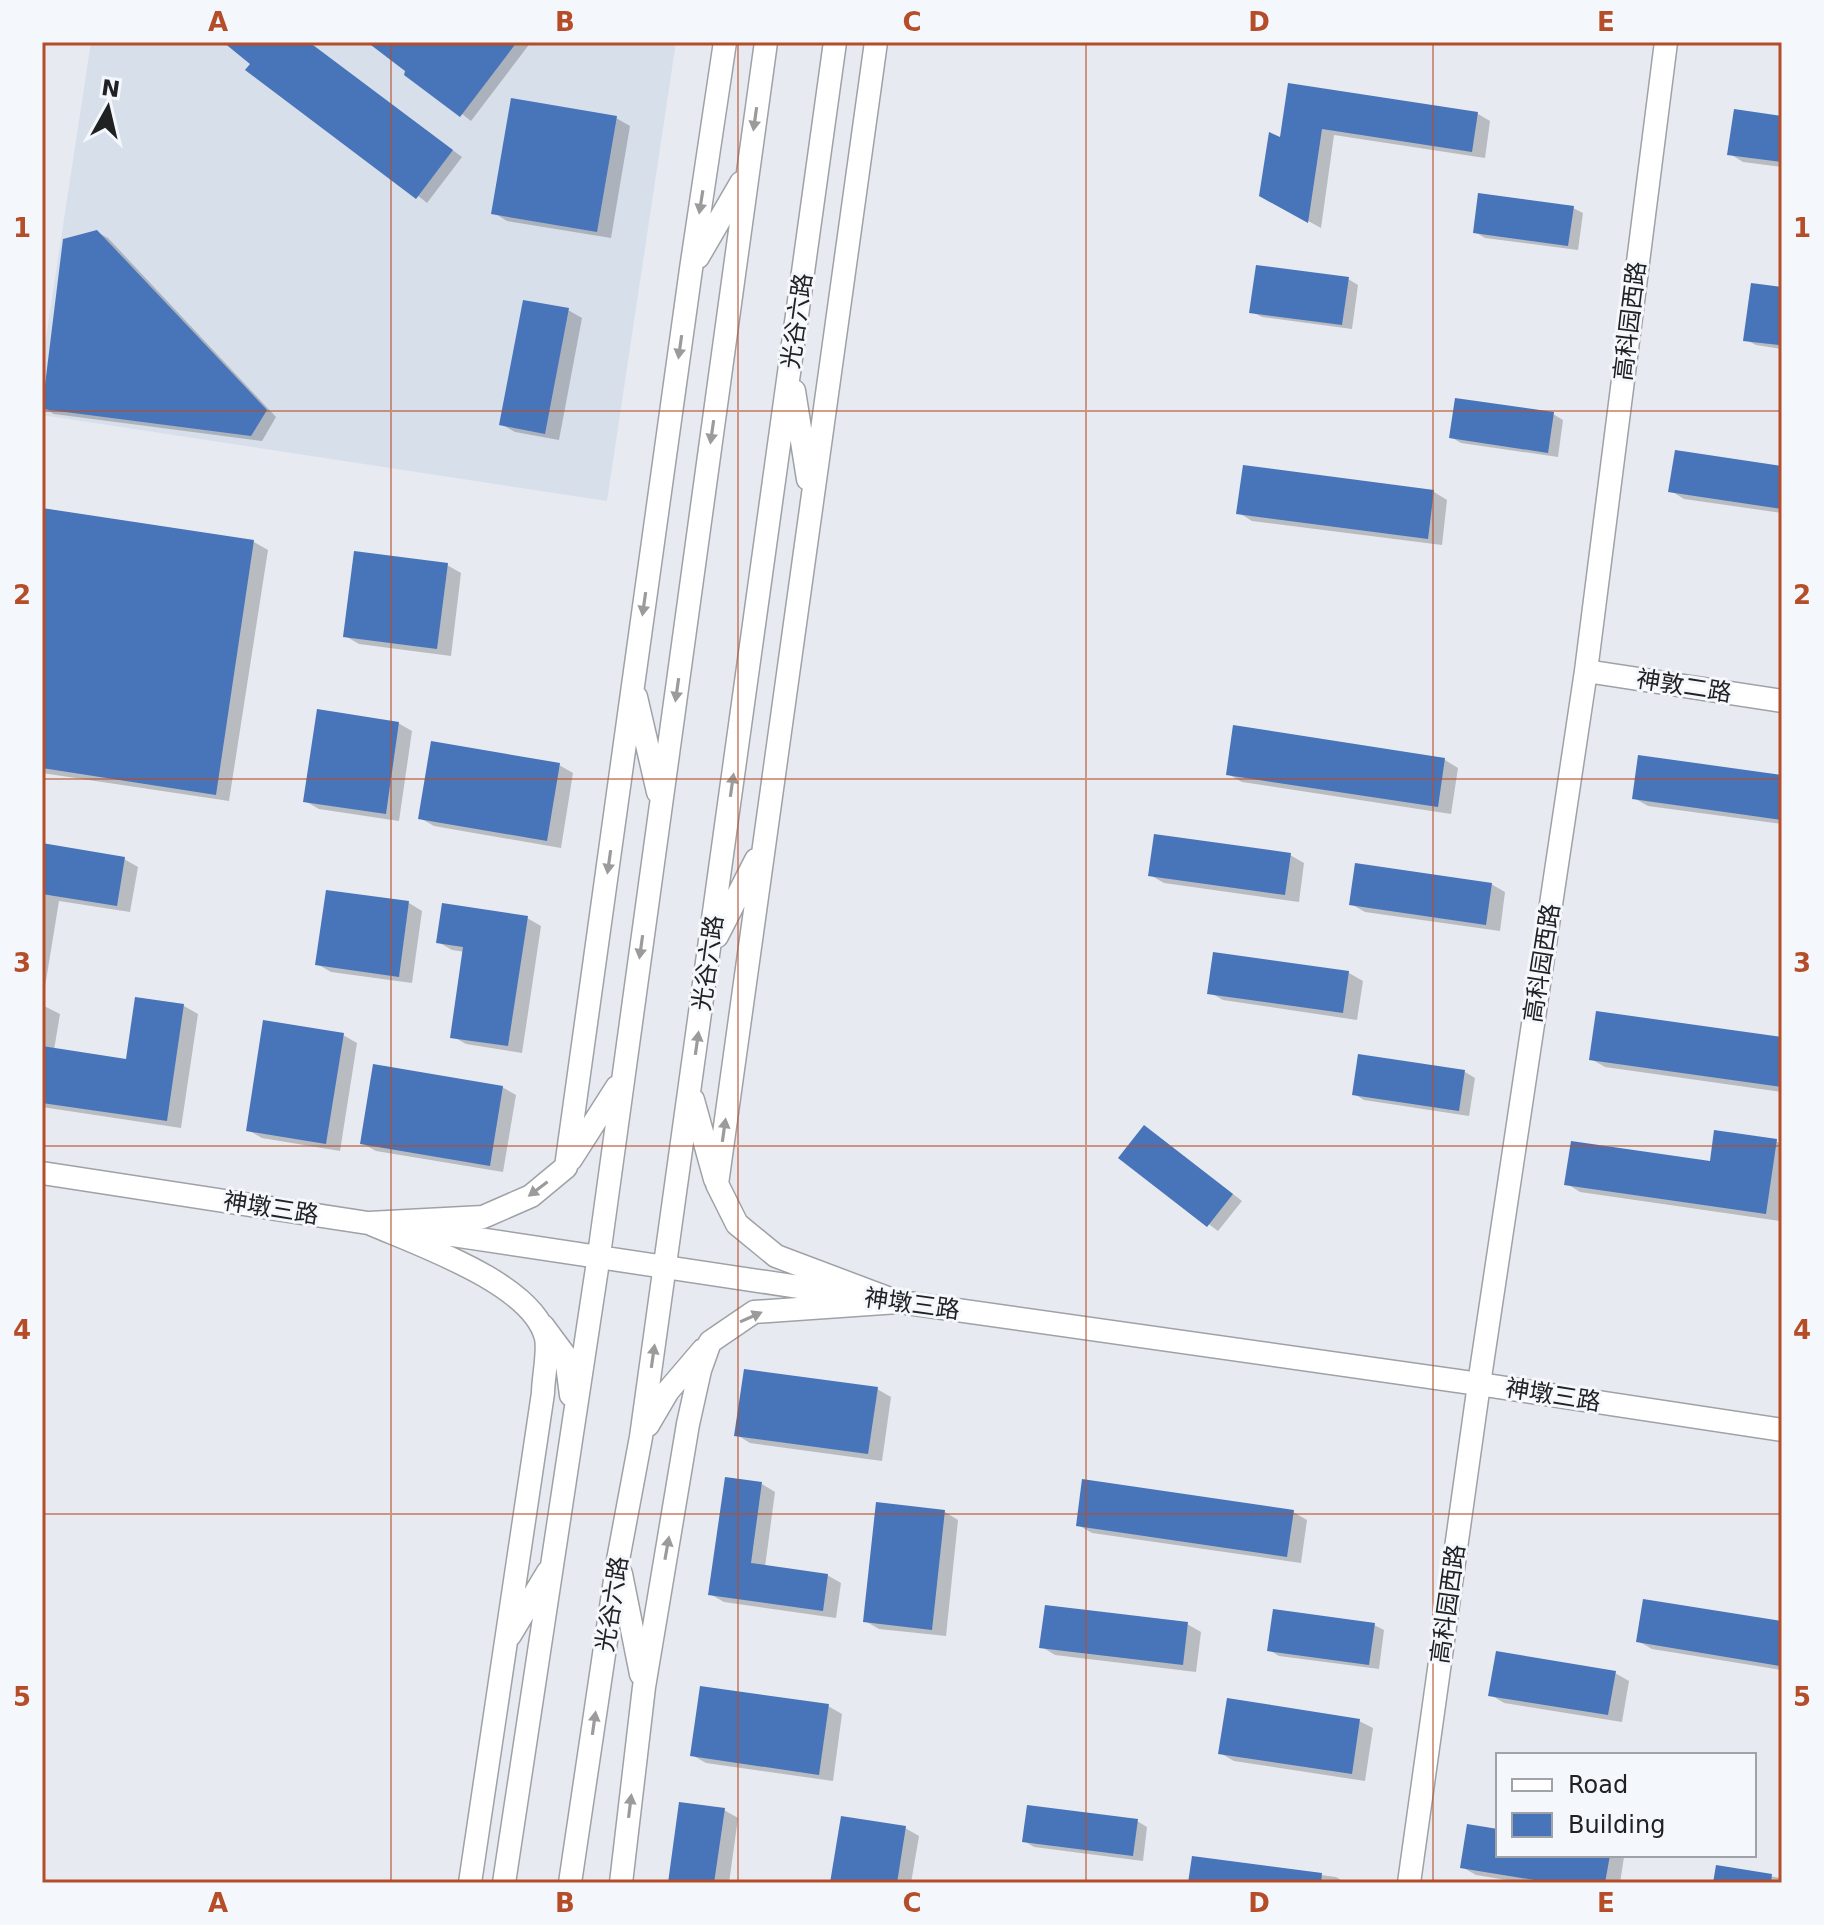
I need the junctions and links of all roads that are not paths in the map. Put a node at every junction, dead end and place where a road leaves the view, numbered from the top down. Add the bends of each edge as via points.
1 (725, 42) edge
2 (876, 42) edge
3 (1666, 42) edge
4 (766, 45) edge
5 (836, 49) edge
6 (748, 172) junction
7 (691, 269) junction
8 (790, 367) junction
9 (812, 504) junction
10 (1586, 671) junction
11 (633, 684) junction
12 (1782, 701) edge
13 (661, 805) junction
14 (764, 845) junction
15 (709, 951) junction
16 (623, 1076) junction
17 (690, 1087) junction
18 (566, 1167) junction
19 (42, 1173) edge
20 (717, 1184) junction
21 (369, 1223) junction
22 (599, 1255) junction
23 (665, 1267) junction
24 (898, 1302) junction
25 (530, 1309) junction
26 (710, 1342) junction
27 (1479, 1384) junction
28 (575, 1422) junction
29 (1782, 1430) edge
30 (641, 1437) junction
31 (618, 1560) junction
32 (555, 1561) junction
33 (505, 1643) junction
34 (644, 1687) junction
35 (470, 1883) edge
36 (504, 1883) edge
37 (570, 1883) edge
38 (621, 1883) edge
39 (1409, 1883) edge

1 -> 7 street
2 - 9 street
3 - 10 street, 高科园西路
4 -> 6 street
5 - 8 street, 光谷六路
6 - 7 street
6 -> 13 street
7 -> 11 street
8 - 9 street
15 -> 8 street, 光谷六路
9 - 14 street
10 - 12 street, 神敦二路
10 - 27 street, 高科园西路
11 - 13 street
11 -> 18 street
13 -> 16 street
14 - 15 street
20 -> 14 street
17 -> 15 street, 光谷六路
16 - 18 street
16 - 22 street
17 - 20 street
17 - 23 street, 光谷六路
18 -> 21 street via 531,1196 483,1217
19 - 21 street, 神墩三路
20 - 24 street via 737,1224 776,1256
21 - 22 street, 神墩三路
21 - 25 street via 488,1276
22 - 23 street, 神墩三路
22 - 28 street
23 - 24 street, 神墩三路
30 -> 23 street, 光谷六路
26 -> 24 street via 754,1312
24 - 27 street, 神墩三路
25 - 28 street via 566,1357
25 - 33 street via 546,1338 543,1393
26 - 30 street via 668,1391
34 -> 26 street via 688,1424
27 - 29 street, 神墩三路
27 - 39 street, 高科园西路
28 - 32 street
30 - 31 street, 光谷六路
31 - 34 street
37 -> 31 street, 光谷六路
32 - 33 street
32 - 36 street
33 - 35 street
38 -> 34 street

